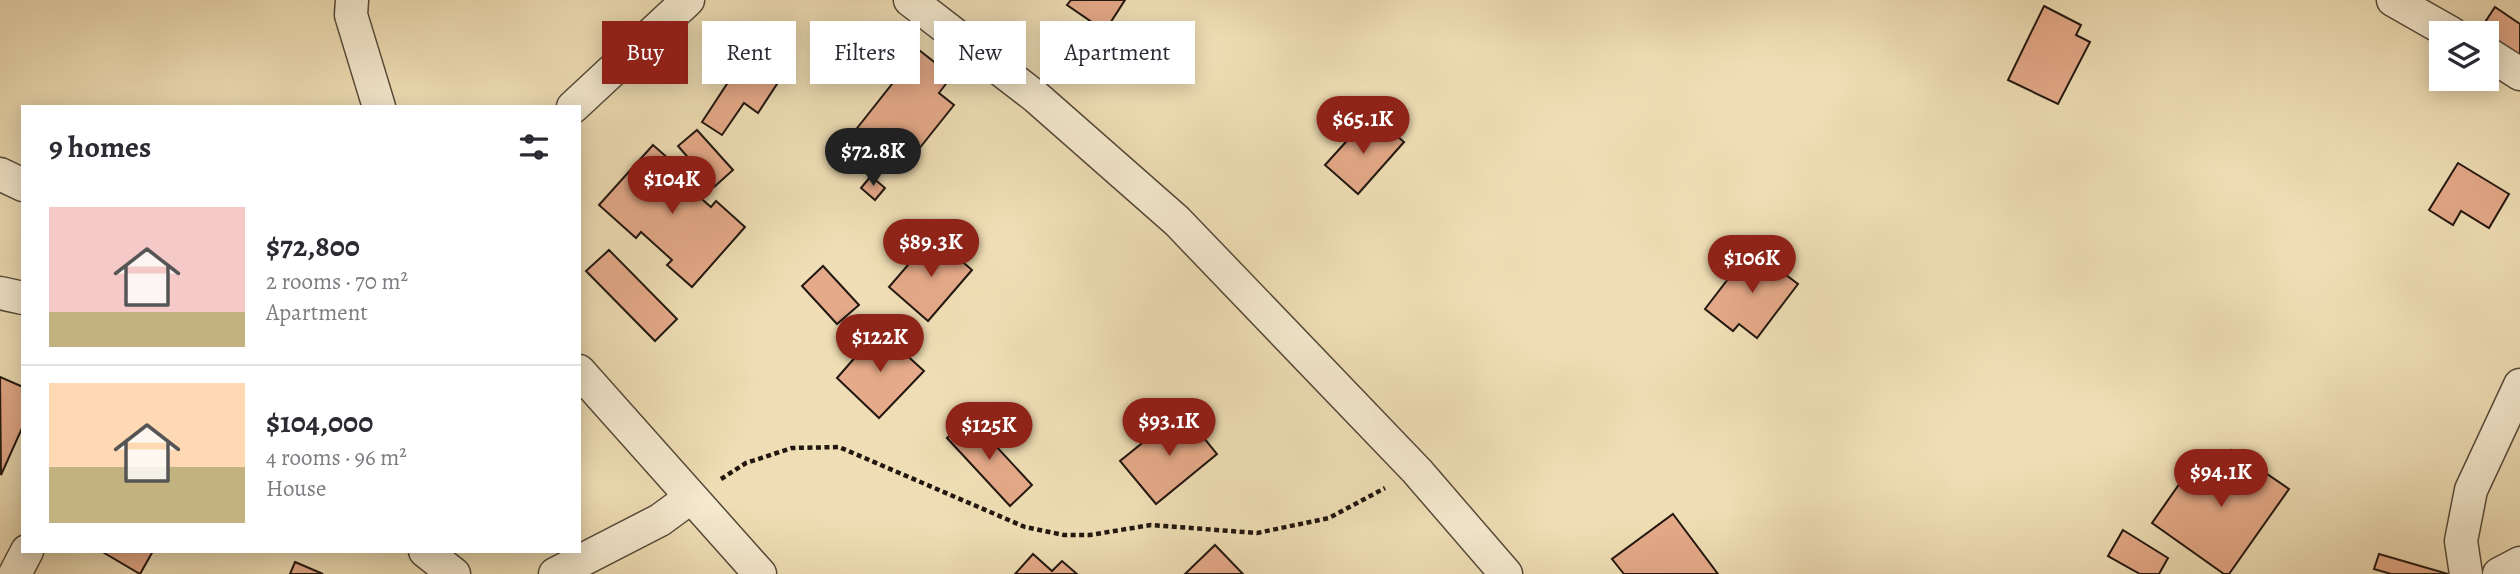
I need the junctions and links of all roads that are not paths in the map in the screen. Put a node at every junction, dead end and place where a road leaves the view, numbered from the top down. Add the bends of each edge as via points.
1 (352, 0) edge
2 (688, 0) edge
3 (910, 0) edge
4 (2393, 0) edge
5 (2430, 21) edge
6 (2499, 61) edge
7 (2520, 74) edge
8 (378, 105) edge
9 (575, 105) edge
10 (0, 174) edge
11 (21, 184) edge
12 (0, 293) edge
13 (21, 298) edge
14 (581, 373) edge
15 (2520, 386) edge
16 (690, 498) junction
17 (26, 553) edge
18 (428, 553) edge
19 (2520, 563) edge
20 (15, 574) edge
21 (454, 574) edge
22 (555, 574) edge
23 (760, 574) edge
24 (1506, 574) edge
25 (2466, 574) edge
26 (2499, 574) edge

1 - 8 street via 351,15
2 - 9 street
3 - 24 street via 1036,97 1177,221 1417,471
4 - 5 street
6 - 7 street
10 - 11 street
12 - 13 street
14 - 16 street
15 - 25 street via 2471,490 2461,541
16 - 22 street via 660,520
16 - 23 street
17 - 20 street
18 - 21 street
19 - 26 street

